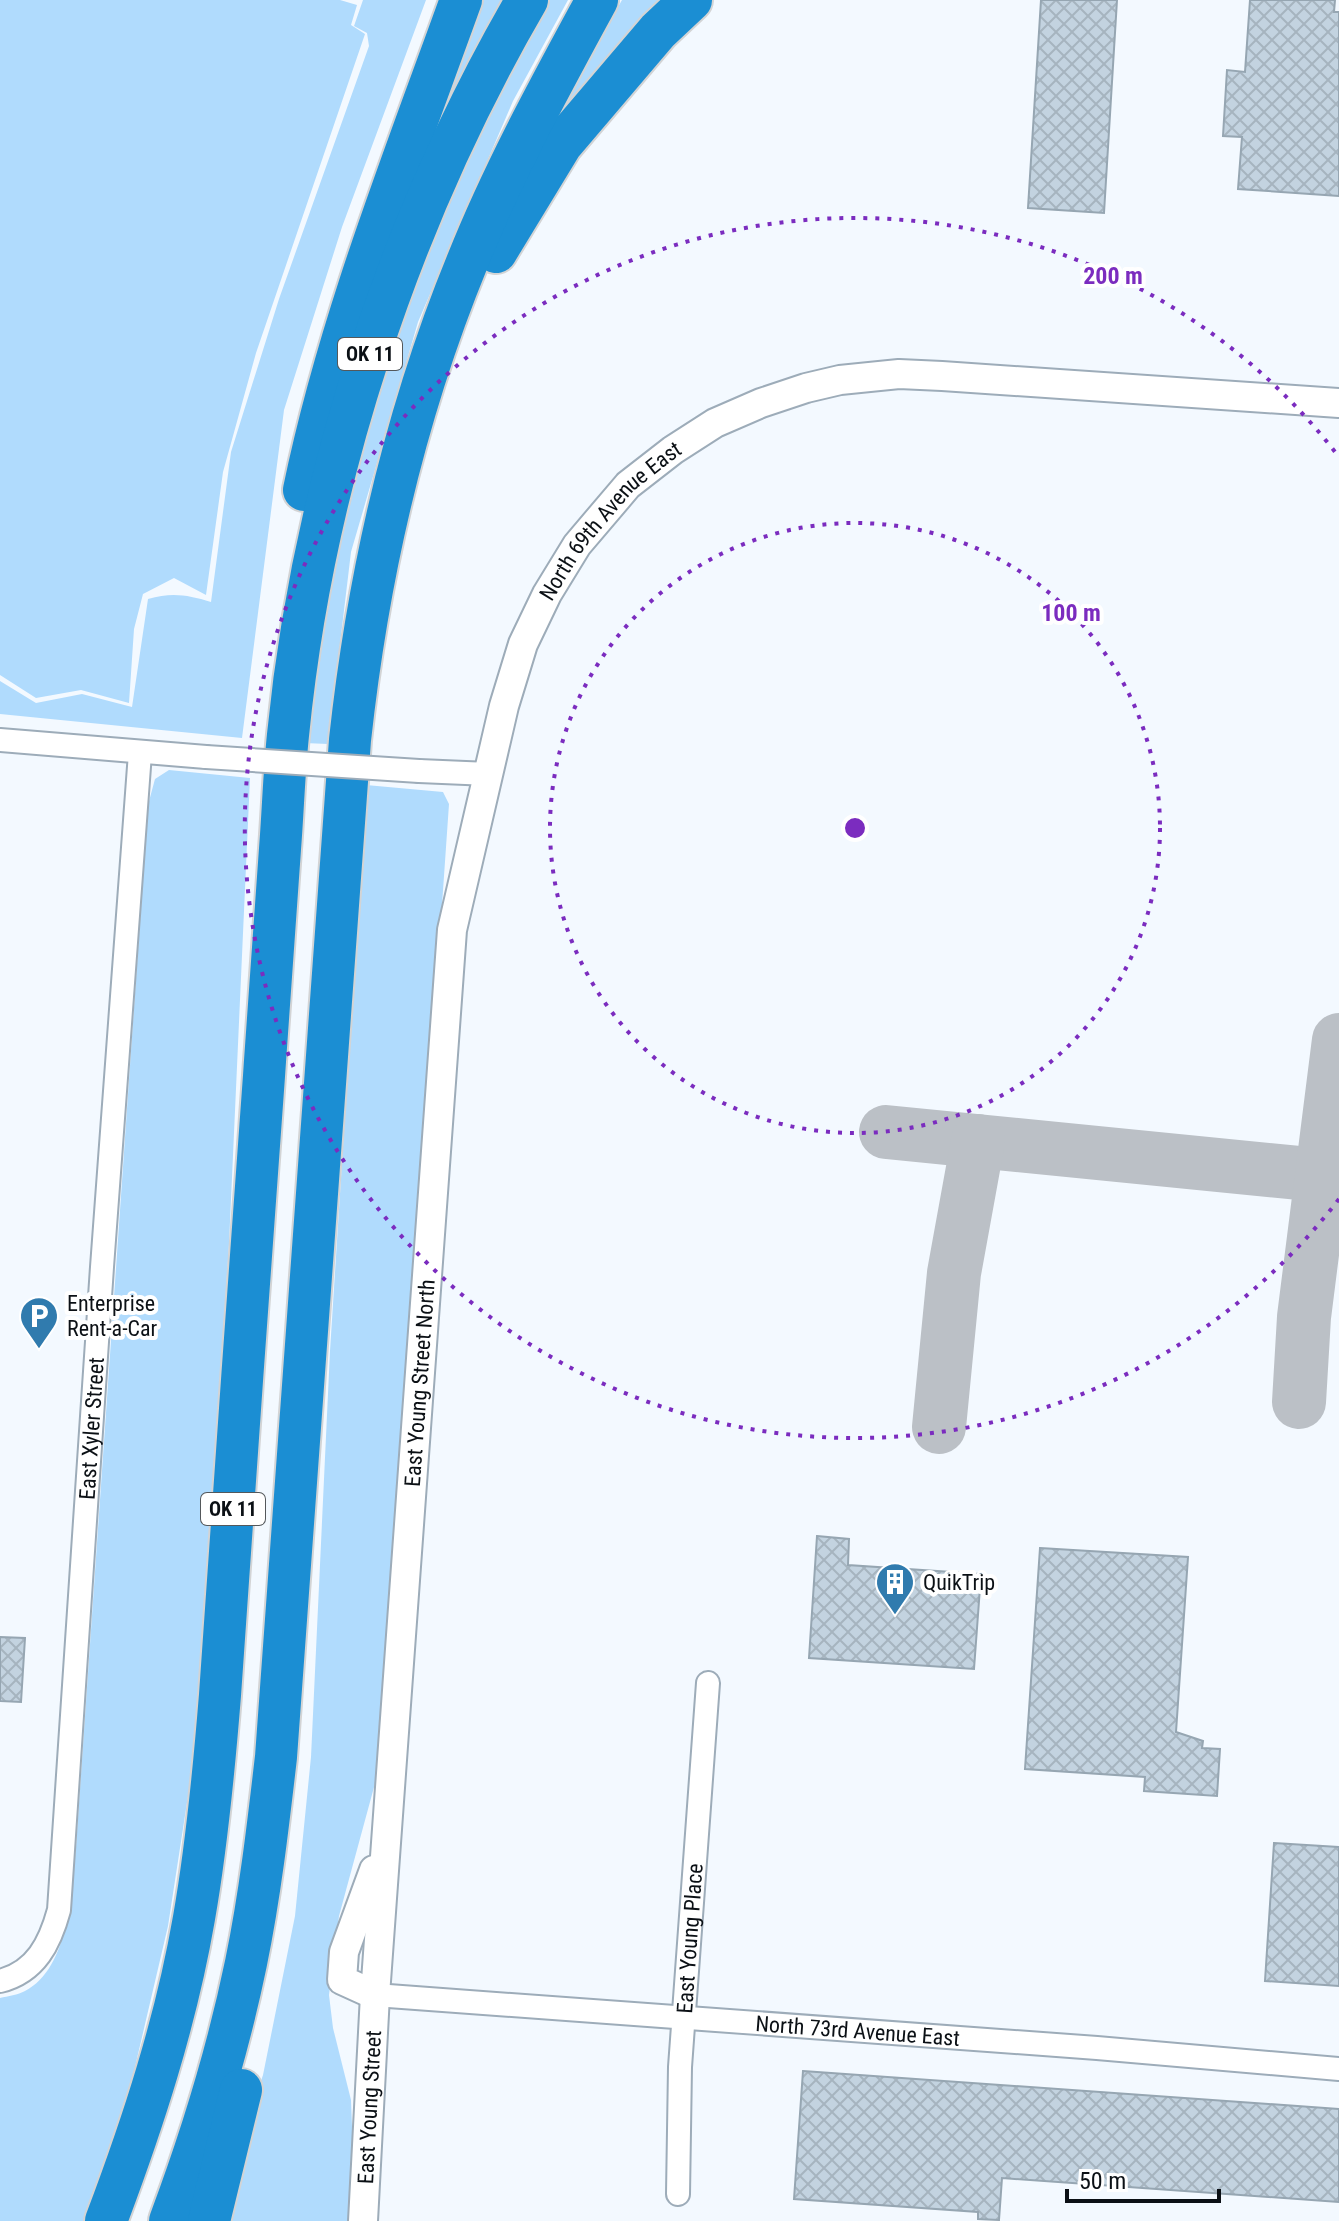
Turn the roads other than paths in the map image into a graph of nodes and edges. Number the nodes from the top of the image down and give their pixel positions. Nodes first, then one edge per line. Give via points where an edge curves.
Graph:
1 (461, 0) edge
2 (527, 0) edge
3 (597, 0) edge
4 (691, 0) edge
5 (427, 371) junction
6 (1339, 403) edge
7 (288, 734) junction
8 (0, 740) edge
9 (140, 753) junction
10 (489, 774) junction
11 (295, 1501) junction
12 (708, 1683) dead end
13 (0, 1981) edge
14 (375, 1995) junction
15 (684, 2018) junction
16 (1339, 2069) edge
17 (678, 2194) dead end
18 (106, 2221) edge
19 (170, 2221) edge
20 (209, 2221) edge
21 (363, 2221) edge

1 - 7 highway via 358,287 322,406 280,629
2 - 7 highway, OK 11 via 453,140 378,328 315,565
3 - 5 highway, OK 11 via 494,198
4 - 5 highway via 561,145
5 - 11 highway, OK 11 via 392,496 358,667
6 - 10 street, North 69th Avenue East via 899,374 840,380 726,418 628,485 577,545 523,644
7 - 18 highway, OK 11 via 206,1843 154,2084
8 - 9 street
9 - 10 street, bridge
9 - 13 street, East Xyler Street via 59,1910 54,1931 36,1959 13,1978
10 - 14 street, East Young Street North via 452,930
11 - 19 highway, OK 11 via 276,1757 261,1879 227,2039
11 - 20 highway via 300,1766 269,1984
12 - 15 street, East Young Place
14 - 15 street, North 73rd Avenue East
14 - 21 street, East Young Street
15 - 16 street, North 73rd Avenue East
15 - 17 street, East Young Place

